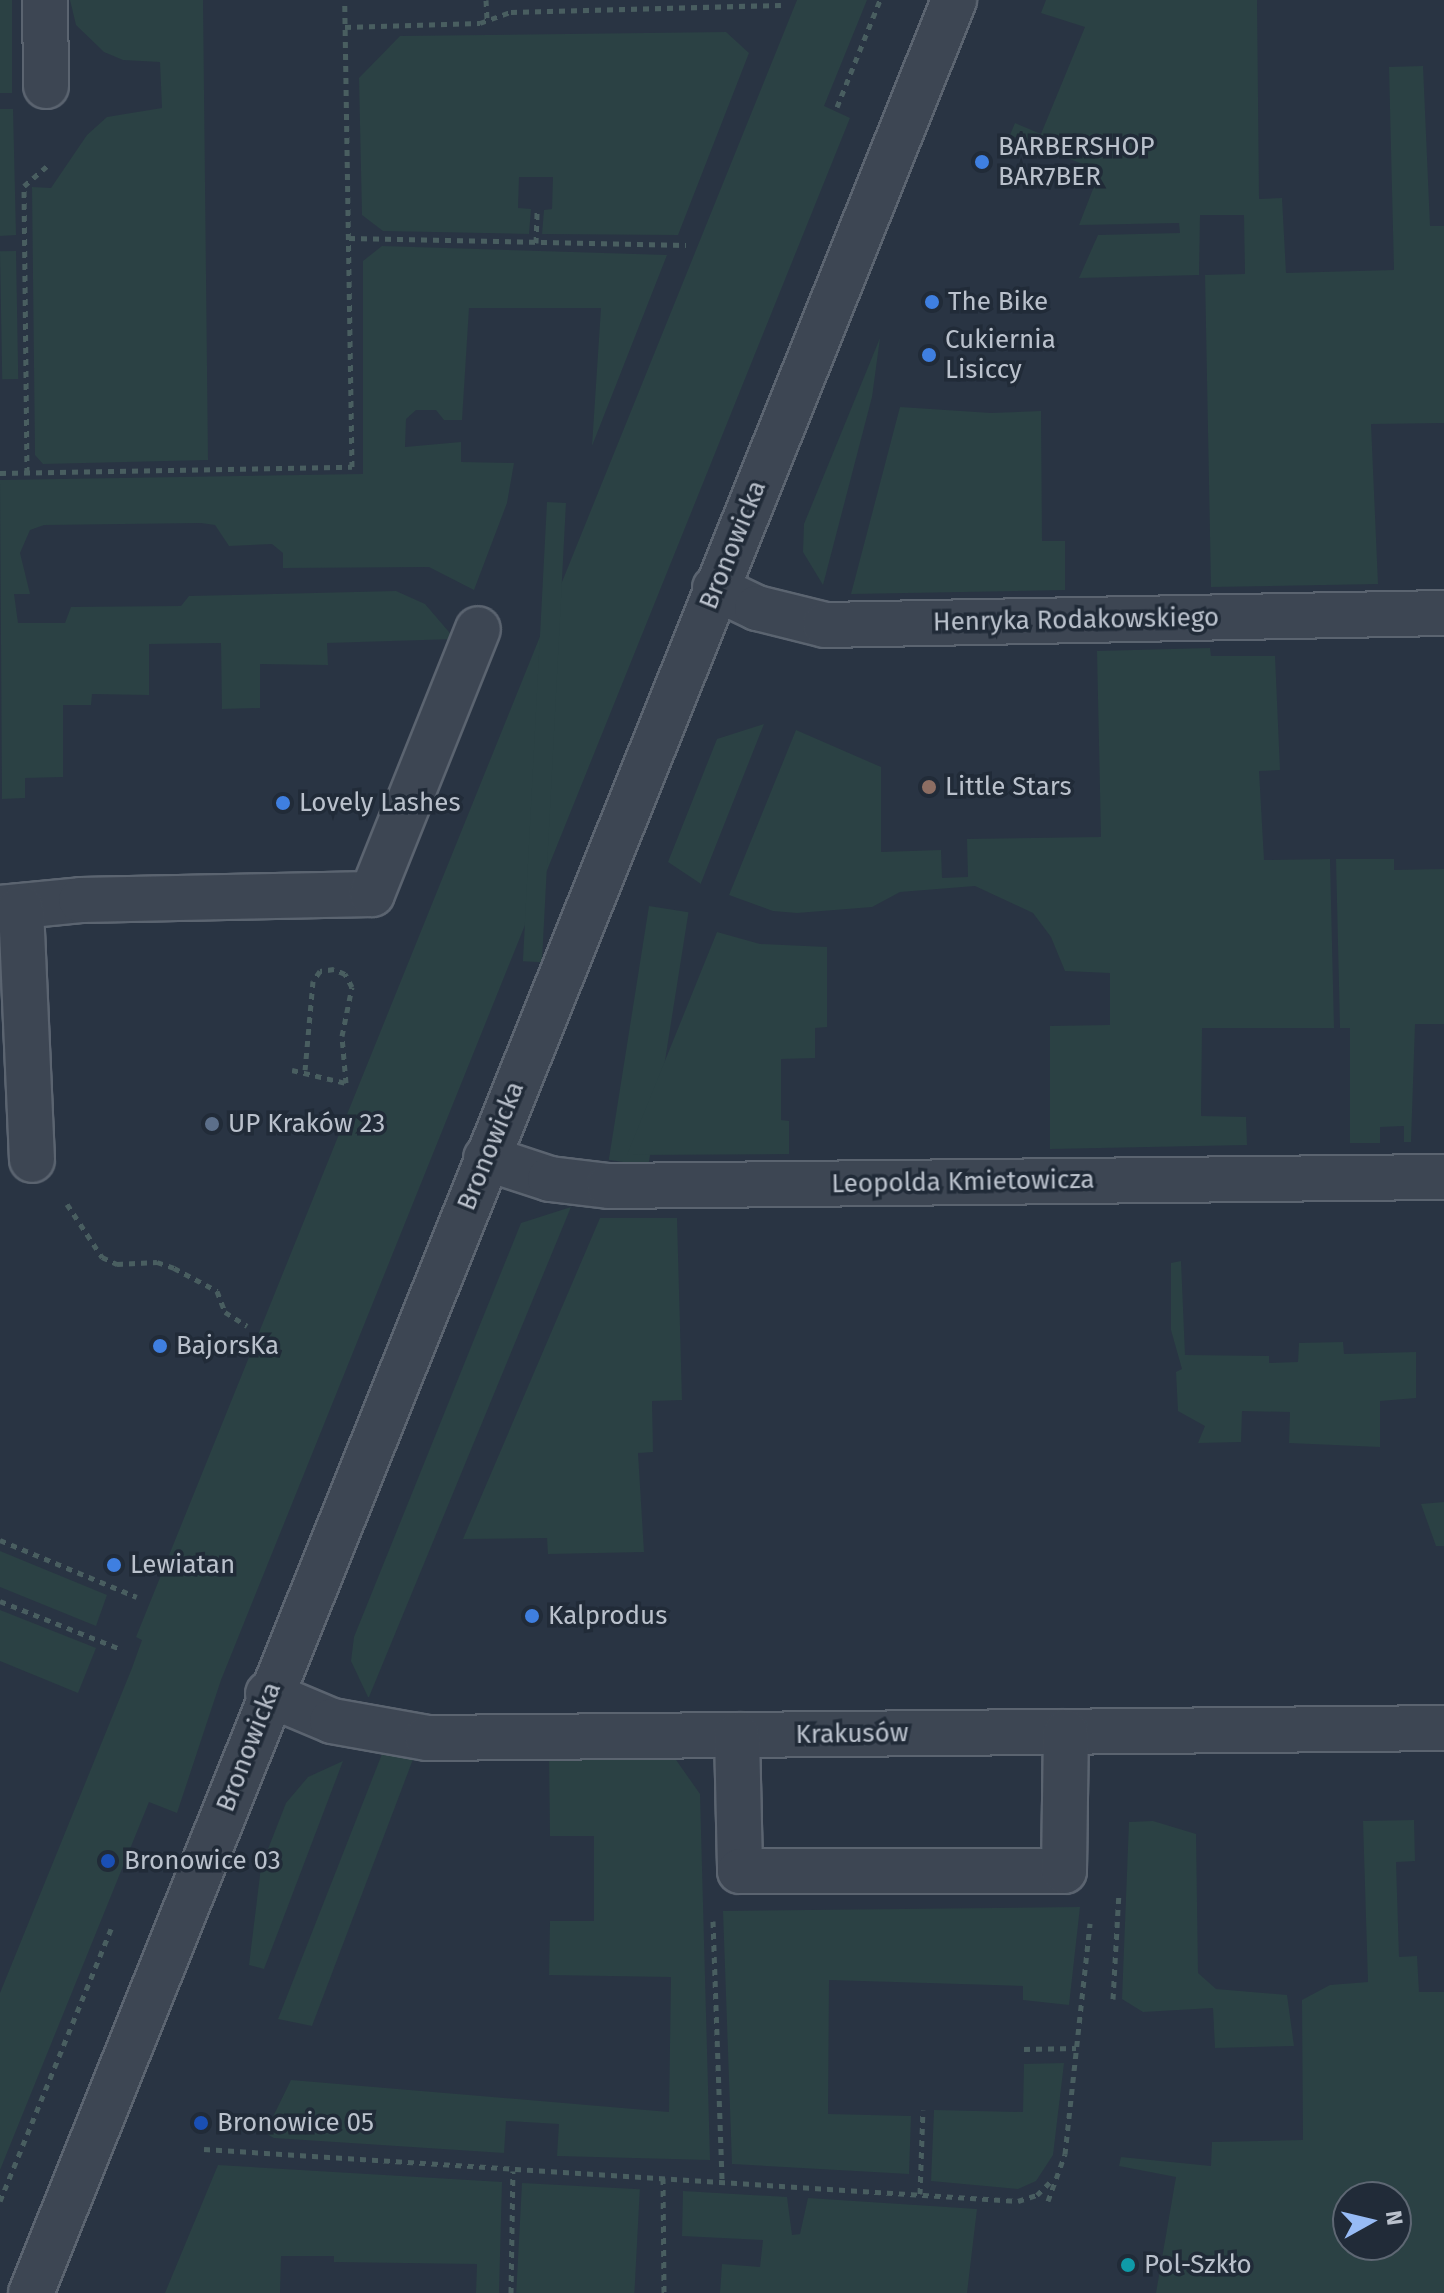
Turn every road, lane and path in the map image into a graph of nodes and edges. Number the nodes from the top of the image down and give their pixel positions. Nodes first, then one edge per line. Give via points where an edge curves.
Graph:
1 (45, 0) edge
2 (345, 0) edge
3 (486, 0) edge
4 (880, 0) edge
5 (954, 0) edge
6 (781, 5) dead end
7 (487, 21) junction
8 (345, 27) junction
9 (46, 86) dead end
10 (837, 107) dead end
11 (47, 166) dead end
12 (537, 209) dead end
13 (349, 238) junction
14 (536, 243) junction
15 (686, 245) dead end
16 (0, 473) edge
17 (27, 473) junction
18 (715, 588) junction
19 (1444, 613) edge
20 (478, 629) dead end
21 (11, 908) edge
22 (292, 1070) dead end
23 (305, 1070) junction
24 (486, 1158) junction
25 (32, 1160) joint
26 (1444, 1177) edge
27 (247, 1326) dead end
28 (0, 1540) edge
29 (137, 1597) dead end
30 (0, 1601) edge
31 (118, 1648) dead end
32 (268, 1694) junction
33 (1444, 1728) edge
34 (1066, 1732) junction
35 (737, 1735) junction
36 (1090, 1914) dead end
37 (713, 1918) dead end
38 (112, 1926) dead end
39 (1076, 2048) junction
40 (1024, 2049) dead end
41 (923, 2110) dead end
42 (204, 2149) dead end
43 (513, 2171) junction
44 (663, 2178) junction
45 (722, 2180) junction
46 (1052, 2180) junction
47 (920, 2194) junction
48 (0, 2201) edge
49 (1048, 2201) dead end
50 (31, 2293) edge
51 (511, 2293) edge
52 (664, 2293) edge

1 - 9 street
2 - 8 path
3 - 7 path
4 - 10 path
5 - 18 street, Bronowicka
6 - 7 path via 511,12
7 - 8 path
8 - 13 path
11 - 17 path via 24,186
12 - 14 path
13 - 14 path
13 - 17 path via 352,467
14 - 15 path
16 - 17 path
18 - 19 street, Henryka Rodakowskiego via 757,608 825,625
18 - 24 street, Bronowicka
20 - 21 street via 372,894 81,900
21 - 25 street
22 - 23 path
23 - 23 path via 313,981 320,971 334,969 345,974 352,987 342,1036 346,1083
24 - 26 street, Leopolda Kmietowicza via 550,1179 609,1186
24 - 32 street, Bronowicka
25 - 27 path via 102,1257 117,1264 157,1262 174,1268 217,1291 225,1312
28 - 29 path
30 - 31 path
32 - 35 street, Krakusów via 332,1721 400,1736
32 - 50 street, Bronowicka
33 - 34 street, Krakusów
34 - 35 street, Krakusów
34 - 35 street via 1064,1871 740,1871
36 - 39 path
37 - 45 path
38 - 48 path
39 - 40 path
39 - 46 path via 1065,2154
41 - 47 path
42 - 43 path
43 - 44 path
43 - 51 path
44 - 45 path
44 - 52 path
45 - 47 path
46 - 47 path via 1037,2195 1018,2201
46 - 49 path

